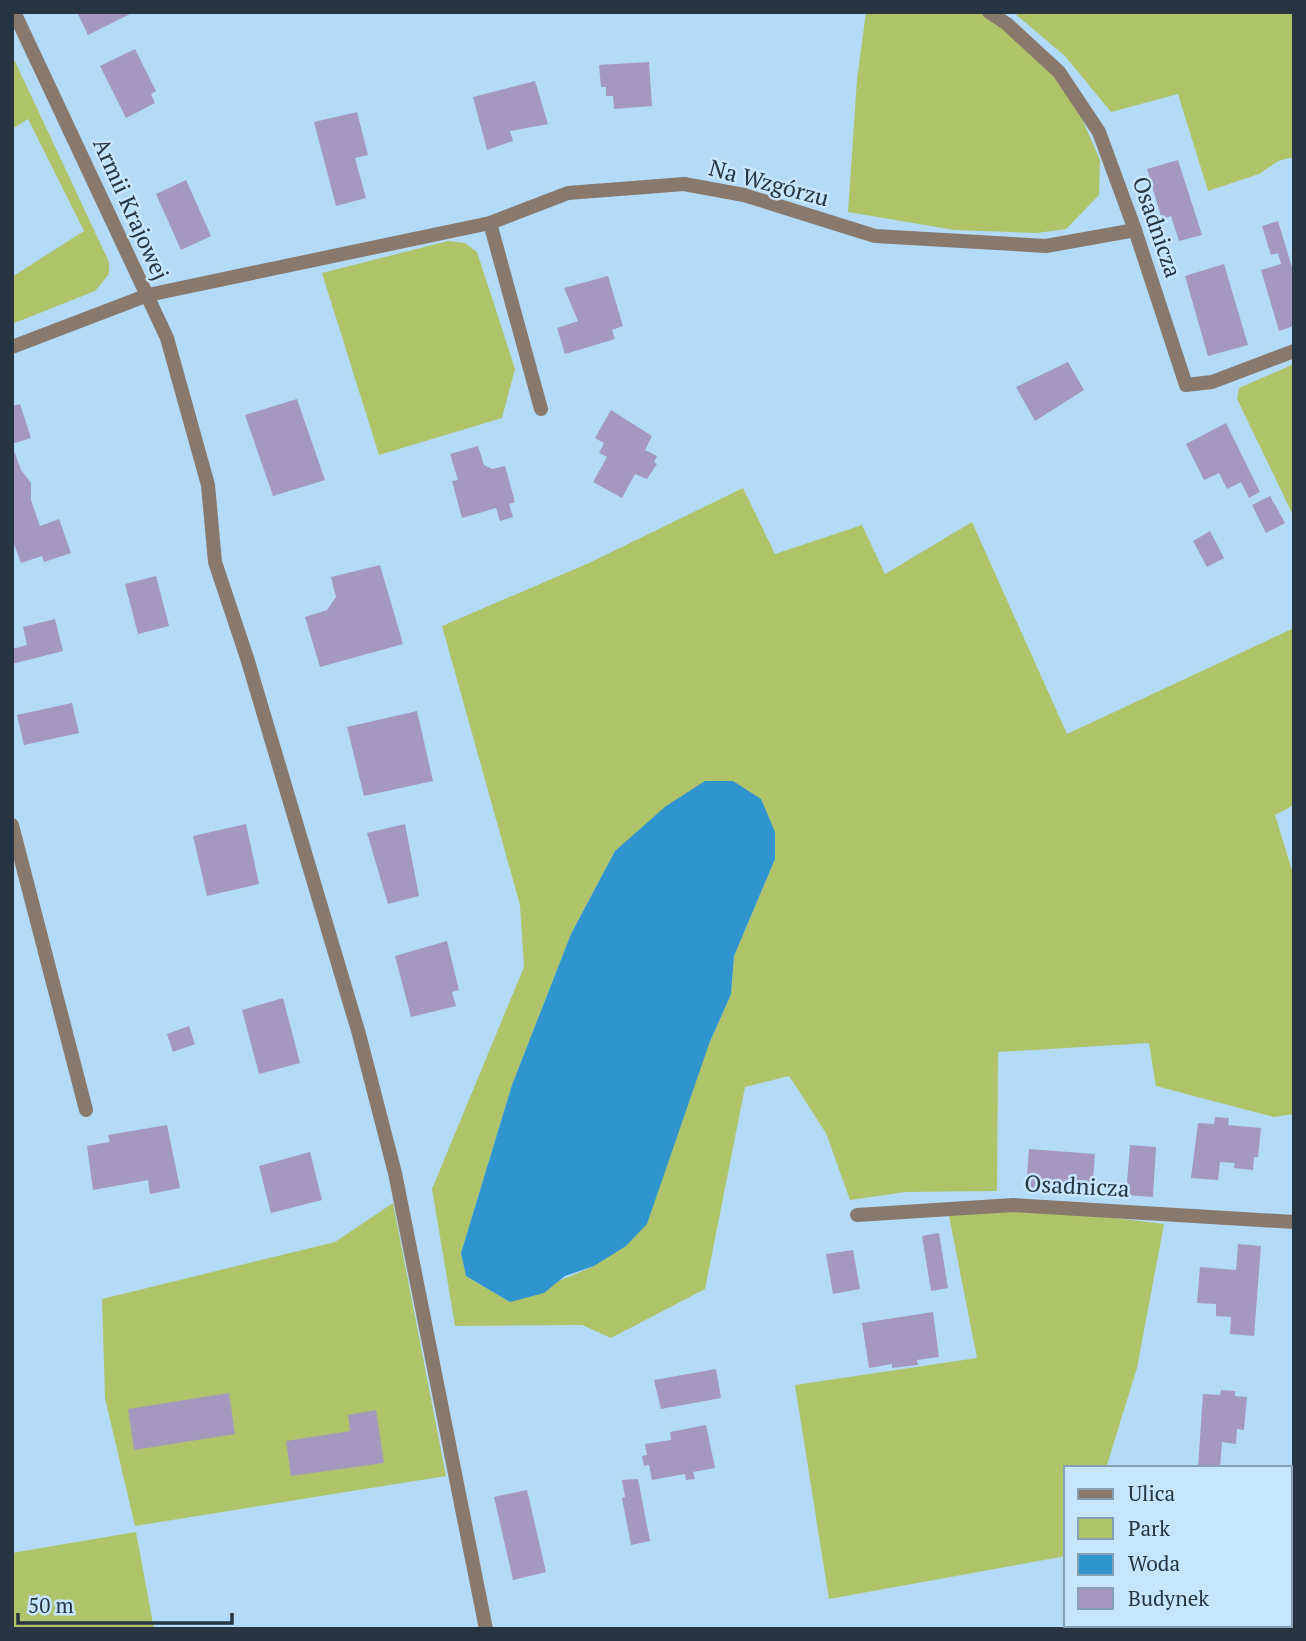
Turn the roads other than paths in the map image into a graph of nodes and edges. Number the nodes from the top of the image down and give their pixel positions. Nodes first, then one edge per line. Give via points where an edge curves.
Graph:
1 (14, 12) edge
2 (989, 12) edge
3 (490, 223) junction
4 (1135, 230) junction
5 (148, 295) junction
6 (12, 347) edge
7 (1294, 351) edge
8 (541, 409) dead end
9 (12, 825) edge
10 (86, 1110) dead end
11 (857, 1215) dead end
12 (1294, 1222) edge
13 (486, 1629) edge

1 - 5 street, Armii Krajowej
2 - 4 street, Osadnicza via 1059,72 1099,132
3 - 4 street, Na Wzgórzu via 568,193 684,184 744,195 875,236 1046,246
3 - 5 street, Na Wzgórzu
3 - 8 street
4 - 7 street, Osadnicza via 1186,385 1212,382
5 - 6 street, Armii Krajowej
5 - 13 street via 167,338 208,485 215,562 359,1034 392,1161
9 - 10 street
11 - 12 street, Osadnicza via 1013,1205

